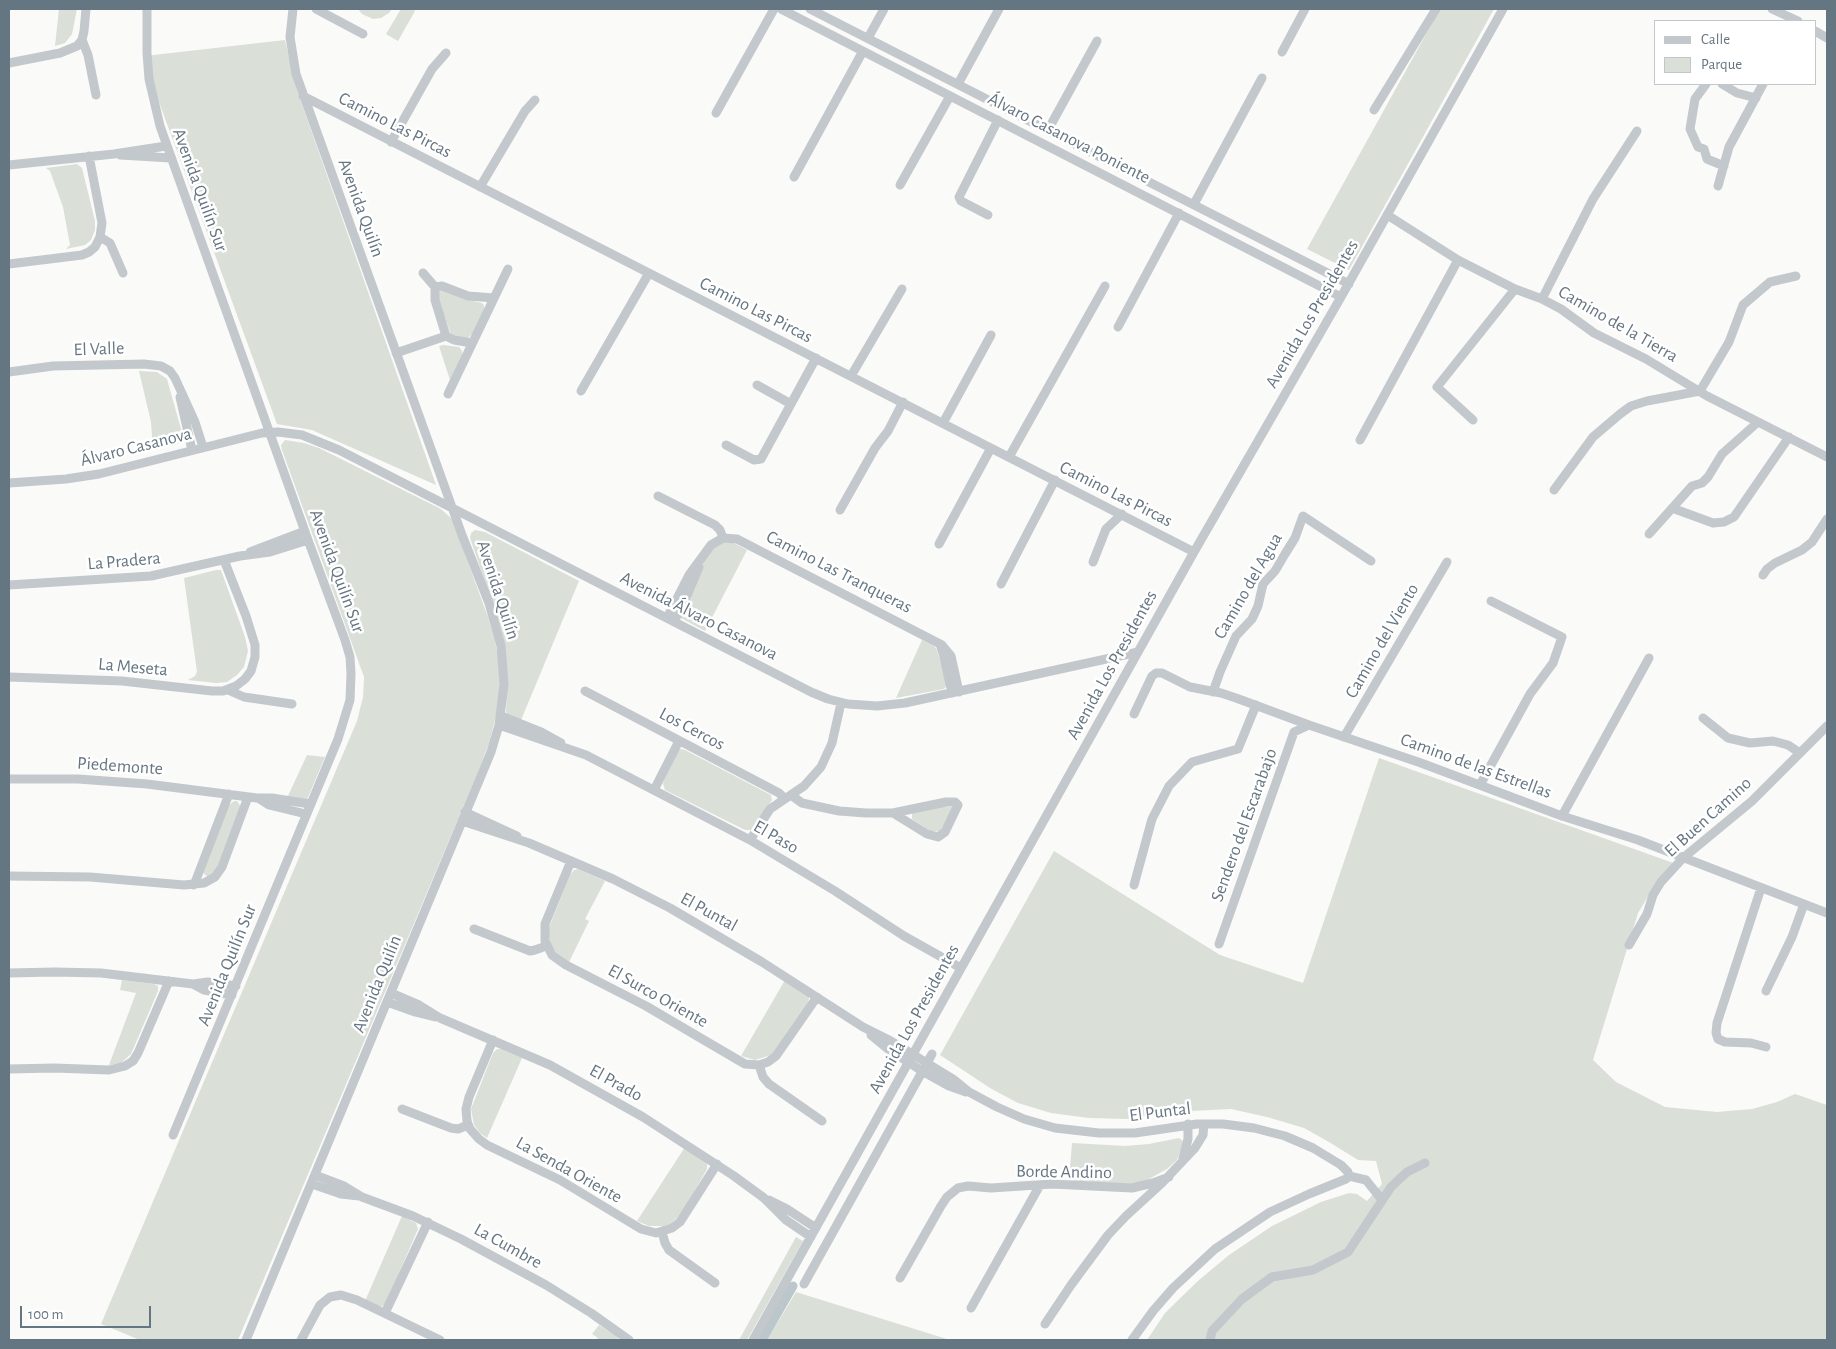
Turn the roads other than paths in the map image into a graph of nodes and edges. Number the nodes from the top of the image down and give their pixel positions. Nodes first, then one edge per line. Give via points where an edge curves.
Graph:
1 (86, 9) edge
2 (147, 9) edge
3 (293, 9) edge
4 (316, 9) edge
5 (774, 9) edge
6 (781, 9) edge
7 (810, 9) edge
8 (884, 9) edge
9 (1000, 9) edge
10 (1305, 9) edge
11 (1436, 9) edge
12 (1503, 9) edge
13 (1772, 9) edge
14 (1796, 20) edge
15 (1816, 32) edge
16 (363, 34) dead end
17 (868, 38) junction
18 (1827, 38) edge
19 (82, 40) junction
20 (1097, 41) dead end
21 (864, 51) junction
22 (1282, 52) dead end
23 (446, 53) dead end
24 (915, 62) junction
25 (9, 63) edge
26 (909, 74) junction
27 (1262, 78) dead end
28 (958, 84) junction
29 (1705, 85) edge
30 (1724, 85) edge
31 (1763, 85) edge
32 (96, 95) dead end
33 (302, 96) junction
34 (950, 96) junction
35 (1756, 98) junction
36 (535, 100) dead end
37 (1374, 110) dead end
38 (716, 112) dead end
39 (998, 120) junction
40 (1048, 130) junction
41 (1637, 131) dead end
42 (391, 142) junction
43 (166, 146) junction
44 (114, 154) junction
45 (89, 156) junction
46 (171, 158) junction
47 (9, 165) edge
48 (1724, 166) junction
49 (794, 177) dead end
50 (900, 185) dead end
51 (1718, 186) dead end
52 (480, 187) junction
53 (1194, 204) junction
54 (1179, 213) junction
55 (988, 214) dead end
56 (1220, 218) junction
57 (1392, 218) dead end
58 (1214, 231) junction
59 (100, 237) junction
60 (1458, 260) junction
61 (9, 264) edge
62 (508, 269) dead end
63 (423, 273) dead end
64 (649, 273) junction
65 (123, 274) dead end
66 (1796, 276) dead end
67 (1348, 284) junction
68 (1105, 286) dead end
69 (435, 287) junction
70 (902, 289) dead end
71 (1515, 289) junction
72 (1341, 297) junction
73 (494, 298) junction
74 (1542, 299) junction
75 (1118, 327) dead end
76 (991, 335) dead end
77 (446, 336) junction
78 (472, 343) junction
79 (396, 353) junction
80 (816, 358) junction
81 (9, 372) edge
82 (851, 376) junction
83 (757, 385) dead end
84 (178, 387) junction
85 (581, 391) dead end
86 (1700, 391) junction
87 (448, 394) dead end
88 (903, 402) junction
89 (791, 404) junction
90 (1473, 420) dead end
91 (1758, 422) junction
92 (943, 423) junction
93 (270, 432) junction
94 (1789, 437) junction
95 (1360, 440) dead end
96 (726, 445) dead end
97 (203, 447) junction
98 (991, 448) junction
99 (192, 450) junction
100 (1008, 457) junction
101 (1827, 457) edge
102 (1055, 480) junction
103 (9, 483) edge
104 (1554, 490) dead end
105 (658, 496) dead end
106 (452, 507) junction
107 (1672, 508) junction
108 (840, 510) dead end
109 (1122, 514) junction
110 (1827, 519) edge
111 (305, 531) junction
112 (1649, 534) dead end
113 (723, 538) junction
114 (308, 540) junction
115 (939, 544) dead end
116 (1194, 552) junction
117 (240, 556) junction
118 (224, 560) junction
119 (1371, 561) dead end
120 (1093, 562) dead end
121 (1447, 562) dead end
122 (1763, 575) dead end
123 (1000, 584) dead end
124 (9, 585) edge
125 (1491, 601) dead end
126 (670, 620) junction
127 (1138, 652) junction
128 (1649, 658) dead end
129 (9, 677) edge
130 (243, 681) junction
131 (228, 690) junction
132 (585, 691) dead end
133 (1213, 692) junction
134 (955, 693) junction
135 (253, 698) junction
136 (841, 703) junction
137 (292, 704) dead end
138 (1256, 705) junction
139 (1134, 714) dead end
140 (1703, 718) dead end
141 (500, 721) junction
142 (1309, 726) junction
143 (1827, 726) edge
144 (1344, 737) junction
145 (679, 741) junction
146 (1800, 753) junction
147 (9, 779) edge
148 (1480, 785) junction
149 (654, 790) junction
150 (229, 794) junction
151 (788, 796) junction
152 (253, 798) junction
153 (310, 804) junction
154 (306, 814) junction
155 (894, 814) junction
156 (1562, 816) junction
157 (463, 817) junction
158 (750, 840) junction
159 (1684, 858) junction
160 (571, 861) junction
161 (9, 876) edge
162 (194, 885) junction
163 (1134, 885) dead end
164 (1762, 888) junction
165 (1804, 904) junction
166 (1827, 913) edge
167 (474, 929) dead end
168 (1218, 944) dead end
169 (1629, 945) dead end
170 (546, 946) junction
171 (961, 968) junction
172 (9, 973) edge
173 (169, 981) junction
174 (234, 991) junction
175 (1766, 992) dead end
176 (391, 993) junction
177 (817, 997) junction
178 (387, 1002) junction
179 (440, 1018) junction
180 (493, 1040) junction
181 (1766, 1047) dead end
182 (910, 1058) junction
183 (930, 1059) junction
184 (759, 1065) junction
185 (9, 1069) edge
186 (922, 1071) junction
187 (969, 1092) junction
188 (402, 1109) dead end
189 (822, 1122) dead end
190 (1188, 1124) junction
191 (1204, 1124) junction
192 (468, 1125) junction
193 (173, 1135) dead end
194 (1181, 1163) junction
195 (1425, 1163) dead end
196 (716, 1164) junction
197 (1349, 1176) junction
198 (1169, 1177) junction
199 (314, 1179) junction
200 (1040, 1185) junction
201 (1132, 1188) junction
202 (764, 1198) junction
203 (1382, 1200) junction
204 (1139, 1205) junction
205 (428, 1222) junction
206 (816, 1228) junction
207 (662, 1232) junction
208 (811, 1237) junction
209 (900, 1278) dead end
210 (714, 1283) dead end
211 (804, 1284) dead end
212 (971, 1308) dead end
213 (385, 1313) junction
214 (1045, 1324) dead end
215 (246, 1340) edge
216 (301, 1340) edge
217 (440, 1340) edge
218 (628, 1340) edge
219 (753, 1340) edge
220 (1132, 1340) edge
221 (1210, 1340) edge

1 - 19 street
2 - 43 street, Avenida Quilín Sur via 149,79
3 - 33 street, Avenida Quilín via 291,48
4 - 16 street
5 - 38 street
6 - 21 street, Álvaro Casanova Poniente
7 - 17 street, Álvaro Casanova Poniente
8 - 17 street
9 - 28 street
10 - 22 street
11 - 37 street
12 - 67 street, Avenida Los Presidentes
13 - 14 street
15 - 18 street
17 - 24 street, Álvaro Casanova Poniente
19 - 25 street via 64,52
19 - 32 street
20 - 40 street
21 - 26 street, Álvaro Casanova Poniente
21 - 49 street
23 - 42 street via 432,69
24 - 26 street
24 - 28 street, Álvaro Casanova Poniente
26 - 34 street, Álvaro Casanova Poniente
27 - 53 street
28 - 40 street, Álvaro Casanova Poniente
29 - 48 street via 1695,99 1690,129 1707,159
30 - 35 street
31 - 35 street
33 - 42 street, Camino Las Pircas
33 - 79 street, Avenida Quilín
34 - 39 street, Álvaro Casanova Poniente
34 - 50 street
35 - 48 street via 1729,147
36 - 52 street via 528,105
39 - 54 street, Álvaro Casanova Poniente
39 - 55 street via 959,198
40 - 53 street, Álvaro Casanova Poniente
41 - 74 street via 1593,199
42 - 52 street, Camino Las Pircas
43 - 44 street
43 - 46 street, Avenida Quilín Sur
44 - 45 street
44 - 46 street
45 - 47 street
45 - 59 street via 102,223
46 - 93 street, Avenida Quilín Sur
48 - 51 street
52 - 64 street, Camino Las Pircas
53 - 56 street, Álvaro Casanova Poniente
54 - 58 street, Álvaro Casanova Poniente
54 - 75 street
56 - 58 street
56 - 67 street, Álvaro Casanova Poniente
57 - 60 street, Camino de la Tierra
58 - 72 street, Álvaro Casanova Poniente
59 - 61 street via 93,249 82,255
59 - 65 street via 110,243
60 - 71 street, Camino de la Tierra
60 - 95 street
62 - 73 street
63 - 69 street
64 - 80 street, Camino Las Pircas
64 - 85 street
66 - 86 street via 1770,282 1743,305 1729,342
67 - 72 street, Avenida Los Presidentes
68 - 100 street
69 - 73 street via 442,286 468,296
69 - 77 street via 435,300
70 - 82 street
71 - 74 street, Camino de la Tierra
71 - 90 street via 1437,387
72 - 116 street, Avenida Los Presidentes
73 - 78 street
74 - 86 street, Camino de la Tierra via 1594,333
76 - 92 street
77 - 78 street
77 - 79 street
78 - 87 street
79 - 106 street, Avenida Quilín
80 - 82 street, Camino Las Pircas
80 - 89 street
81 - 84 street, El Valle via 52,366 151,364 166,368
82 - 88 street, Camino Las Pircas
83 - 89 street
84 - 97 street, El Valle
84 - 99 street, El Valle
86 - 91 street, Camino de la Tierra
86 - 104 street via 1647,400 1620,414 1593,438
88 - 92 street, Camino Las Pircas
88 - 108 street
89 - 96 street via 761,459 754,460
91 - 94 street, Camino de la Tierra
91 - 107 street via 1722,454 1708,478 1692,486
92 - 98 street, Camino Las Pircas
93 - 97 street, Álvaro Casanova
93 - 106 street, Avenida Álvaro Casanova via 318,440
93 - 111 street, Avenida Quilín Sur
94 - 101 street, Camino de la Tierra
94 - 107 street via 1734,517 1713,523
97 - 99 street, Álvaro Casanova
98 - 100 street, Camino Las Pircas
98 - 115 street
99 - 103 street, Álvaro Casanova via 87,476
100 - 102 street, Camino Las Pircas
102 - 109 street, Camino Las Pircas
102 - 123 street
105 - 113 street via 715,525
106 - 126 street, Avenida Álvaro Casanova
106 - 141 street, Avenida Quilín via 498,634 504,672
107 - 112 street
109 - 116 street, Camino Las Pircas
109 - 120 street via 1106,529
110 - 122 street via 1812,542 1775,563
111 - 114 street, Avenida Quilín Sur
111 - 117 street, La Pradera
113 - 126 street via 711,545 689,575
113 - 134 street, Camino Las Tranqueras via 741,540 938,642
114 - 117 street, La Pradera via 270,552
114 - 153 street, Avenida Quilín Sur via 345,640 351,674 350,700 343,725
116 - 127 street, Avenida Los Presidentes
117 - 118 street, La Pradera
118 - 124 street, La Pradera via 138,578
118 - 130 street via 255,645 254,662
119 - 133 street, Camino del Agua via 1303,516 1282,560 1263,584 1252,619 1236,636
121 - 144 street, Camino del Viento
125 - 148 street via 1562,637 1553,663 1530,694
126 - 136 street, Avenida Álvaro Casanova via 812,692
127 - 134 street, Avenida Álvaro Casanova
127 - 171 street, Avenida Los Presidentes
128 - 156 street
129 - 131 street, La Meseta via 122,681
130 - 131 street
130 - 135 street via 246,692
131 - 135 street, La Meseta
132 - 145 street, Los Cercos
133 - 138 street, Camino de las Estrellas
133 - 139 street, Camino de las Estrellas via 1190,687 1156,673
134 - 136 street, Avenida Álvaro Casanova via 886,706
135 - 137 street, La Meseta
136 - 151 street via 825,760 810,780
138 - 142 street, Camino de las Estrellas
138 - 163 street via 1238,749 1192,762 1169,786 1152,819
140 - 146 street via 1728,738 1750,742 1773,741
141 - 149 street, El Paso via 548,743 586,755
141 - 157 street, Avenida Quilín via 491,752
142 - 144 street, Camino de las Estrellas
142 - 168 street, Sendero del Escarabajo via 1294,732
143 - 146 street, El Buen Camino
144 - 148 street, Camino de las Estrellas
145 - 149 street
145 - 151 street, Los Cercos
146 - 159 street, El Buen Camino via 1752,801
147 - 150 street, Piedemonte via 78,779
148 - 156 street, Camino de las Estrellas
149 - 158 street, El Paso
150 - 152 street, Piedemonte
150 - 162 street
151 - 155 street, Los Cercos via 827,809
151 - 158 street via 766,814
152 - 153 street, Piedemonte
152 - 154 street, Piedemonte
152 - 162 street via 220,871 212,880
153 - 154 street, Avenida Quilín Sur
154 - 174 street, Avenida Quilín Sur
155 - 155 street, Los Cercos via 938,837 945,832 958,806 955,802 946,802
156 - 159 street, Camino de las Estrellas
157 - 160 street, El Puntal via 510,832
157 - 176 street, Avenida Quilín
158 - 171 street, El Paso
159 - 164 street, Camino de las Estrellas
159 - 169 street, El Buen Camino via 1661,882
160 - 170 street via 545,924
160 - 177 street, El Puntal via 704,926
161 - 162 street via 90,877
164 - 165 street, Camino de las Estrellas
164 - 181 street via 1716,1033 1718,1039 1725,1042
165 - 166 street, Camino de las Estrellas
165 - 175 street
167 - 170 street via 530,951
170 - 184 street, El Surco Oriente via 556,959 566,965 646,1006 742,1063
171 - 182 street, Avenida Los Presidentes
172 - 173 street via 86,972
173 - 174 street via 193,984 204,990
173 - 185 street via 138,1053 125,1066 109,1070
174 - 193 street, Avenida Quilín Sur
176 - 178 street, Avenida Quilín
176 - 179 street, El Prado
177 - 182 street, El Puntal
177 - 184 street via 780,1053
178 - 179 street, El Prado
178 - 199 street, Avenida Quilín
179 - 180 street, El Prado
180 - 192 street via 467,1103
180 - 196 street, El Prado via 604,1094
182 - 183 street, El Puntal
182 - 186 street, El Puntal
182 - 206 street, Avenida Los Presidentes
183 - 186 street, Avenida Los Presidentes
183 - 187 street, El Puntal
184 - 189 street via 763,1078
186 - 187 street, El Puntal
186 - 211 street, Avenida Los Presidentes
187 - 190 street, El Puntal via 1024,1119 1067,1130 1118,1134
188 - 192 street via 450,1128
190 - 191 street, El Puntal
190 - 194 street via 1187,1146
191 - 194 street via 1200,1141
191 - 197 street, El Puntal via 1242,1126 1285,1136 1335,1161
192 - 207 street, La Senda Oriente via 486,1145 553,1176 641,1229
194 - 198 street
195 - 203 street via 1407,1172
196 - 202 street, El Prado
196 - 207 street via 680,1222
197 - 203 street, El Puntal via 1366,1180
197 - 220 street via 1270,1212 1216,1249 1168,1294
198 - 201 street, Borde Andino
198 - 204 street
199 - 205 street, La Cumbre via 341,1194 362,1196
199 - 215 street, Avenida Quilín
200 - 201 street, Borde Andino
200 - 209 street, Borde Andino via 958,1188 941,1206
200 - 212 street
201 - 204 street via 1139,1196
202 - 206 street, El Prado
202 - 208 street, El Prado
203 - 221 street via 1348,1252 1313,1270 1272,1277 1242,1299 1212,1331
204 - 214 street via 1108,1235
205 - 213 street
205 - 218 street, La Cumbre via 546,1285
206 - 208 street, Avenida Los Presidentes
207 - 210 street via 669,1250
208 - 219 street, Avenida Los Presidentes
213 - 216 street via 346,1296 330,1297 320,1305
213 - 217 street

